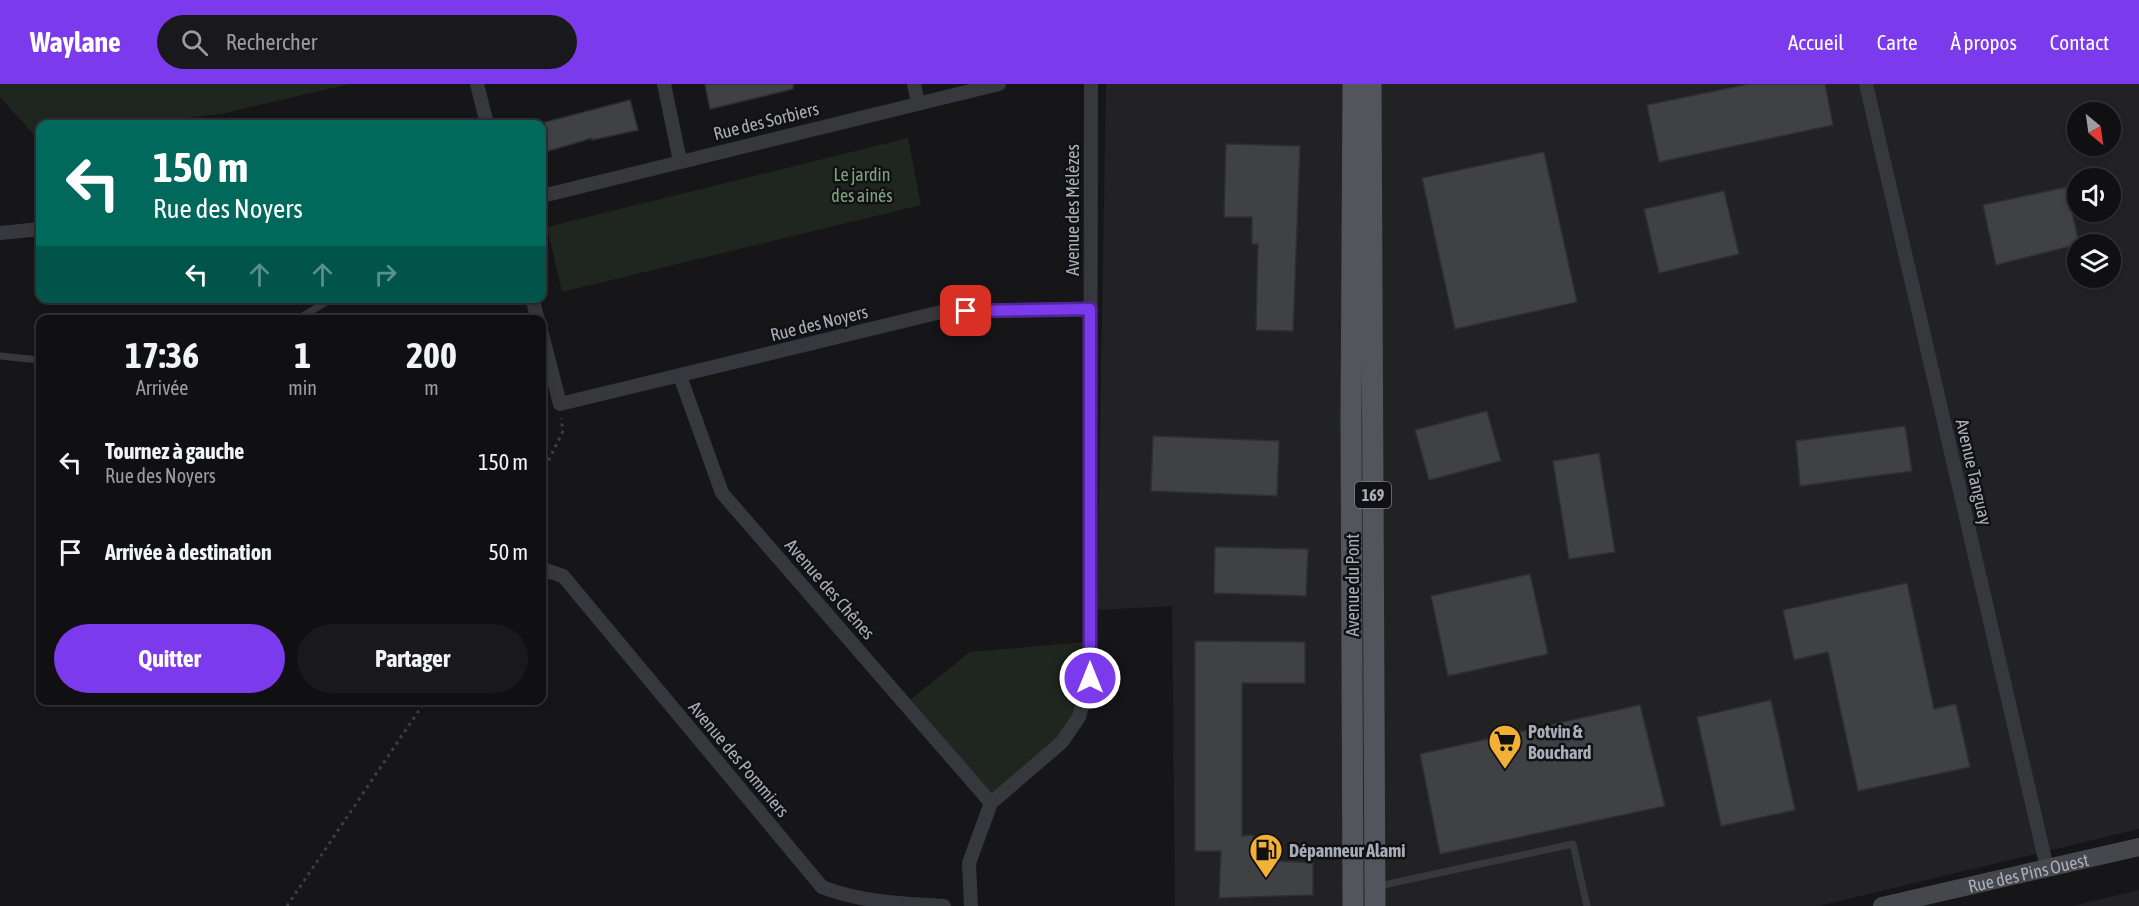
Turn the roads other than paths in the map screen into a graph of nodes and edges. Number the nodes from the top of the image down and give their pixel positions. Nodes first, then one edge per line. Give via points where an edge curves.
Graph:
1 (477, 84) edge
2 (664, 84) edge
3 (914, 84) edge
4 (999, 84) edge
5 (1091, 84) edge
6 (1353, 84) edge
7 (1371, 84) edge
8 (1866, 84) edge
9 (918, 103) junction
10 (486, 120) edge
11 (680, 161) junction
12 (546, 195) edge
13 (36, 229) edge
14 (0, 233) edge
15 (325, 303) edge
16 (1090, 309) junction
17 (304, 315) edge
18 (546, 350) edge
19 (0, 356) edge
20 (36, 360) edge
21 (680, 376) junction
22 (546, 570) edge
23 (991, 803) junction
24 (2139, 847) edge
25 (2047, 868) junction
26 (1375, 896) edge
27 (944, 906) edge
28 (971, 906) edge
29 (1353, 906) edge
30 (1587, 906) edge
31 (1882, 906) edge

1 - 10 street
2 - 11 street
3 - 9 street
4 - 9 street, Rue des Sorbiers
5 - 16 street, Avenue des Mélèzes
6 - 29 main road, Avenue du Pont
7 - 26 main road, Avenue du Pont / 169
8 - 25 street, Avenue Tanguay
9 - 11 street, Rue des Sorbiers
11 - 12 street, Rue des Sorbiers
13 - 14 street
15 - 17 lane
16 - 21 street, Rue des Noyers via 945,311
16 - 23 street, Avenue des Mélèzes via 1090,678 1079,717 1062,742
18 - 21 street, Rue des Noyers via 560,404
19 - 20 lane
21 - 23 street, Avenue des Chênes via 722,493
22 - 27 street, Avenue des Pommiers via 563,576 822,887 840,894 909,905
23 - 28 street, Avenue des Mélèzes via 969,863
24 - 25 main road, Rue des Pins Ouest
25 - 31 main road, Rue des Pins Ouest
26 - 30 lane via 1573,844

